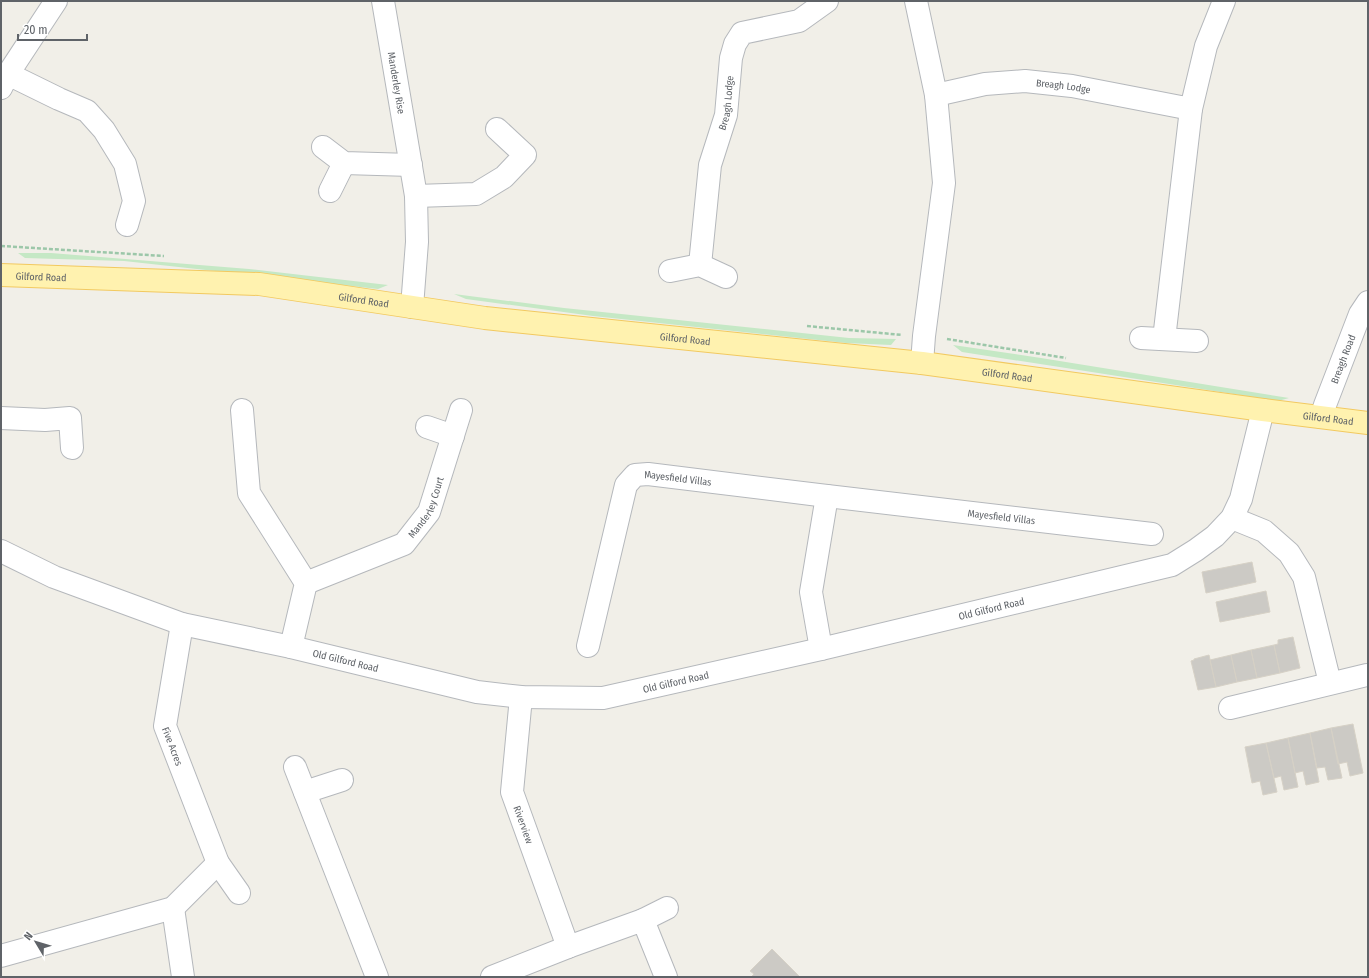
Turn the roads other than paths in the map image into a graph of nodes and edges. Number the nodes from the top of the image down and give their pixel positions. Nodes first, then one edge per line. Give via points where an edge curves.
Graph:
1 (56, 1) edge
2 (383, 1) edge
3 (827, 1) edge
4 (916, 1) edge
5 (1224, 1) edge
6 (5, 81) edge
7 (936, 96) junction
8 (1191, 109) junction
9 (497, 129) dead end
10 (323, 147) dead end
11 (344, 163) junction
12 (411, 165) junction
13 (330, 191) dead end
14 (416, 196) junction
15 (127, 225) dead end
16 (700, 265) junction
17 (670, 271) dead end
18 (1, 275) edge
19 (726, 276) dead end
20 (1368, 302) edge
21 (412, 307) junction
22 (1141, 338) dead end
23 (1164, 340) junction
24 (1197, 341) dead end
25 (922, 364) junction
26 (242, 410) dead end
27 (461, 410) dead end
28 (1263, 410) junction
29 (1321, 417) junction
30 (1, 418) edge
31 (1368, 423) edge
32 (427, 427) dead end
33 (452, 436) junction
34 (72, 448) dead end
35 (827, 496) junction
36 (1232, 518) junction
37 (1152, 534) dead end
38 (1, 551) edge
39 (306, 583) junction
40 (182, 624) junction
41 (588, 646) dead end
42 (291, 647) junction
43 (821, 649) junction
44 (1367, 675) dead end
45 (1330, 683) junction
46 (521, 697) junction
47 (1230, 708) dead end
48 (295, 767) dead end
49 (342, 780) dead end
50 (306, 792) junction
51 (218, 863) junction
52 (239, 893) dead end
53 (173, 908) junction
54 (667, 908) dead end
55 (643, 920) junction
56 (568, 947) junction
57 (1, 956) edge
58 (183, 977) edge
59 (376, 977) edge
60 (492, 977) edge
61 (666, 977) edge

1 - 6 street
2 - 12 street, Manderley Rise
3 - 16 street, Breagh Lodge via 799,22 742,33 736,44 731,58 726,115 710,165
4 - 7 street
5 - 8 street via 1206,46
6 - 15 street via 87,111 104,130 125,164 129,179 134,201
7 - 8 street, Breagh Lodge via 985,84 1025,81 1072,86
7 - 25 street via 944,183
8 - 23 street
9 - 14 street via 526,155 504,177 476,194
10 - 11 street
11 - 12 street
11 - 13 street
12 - 14 street, Manderley Rise
14 - 21 street, Manderley Rise via 418,242
16 - 17 street
16 - 19 street
18 - 21 main road, Gilford Road via 259,284
20 - 29 street, Breagh Road via 1360,314
21 - 25 main road, Gilford Road via 485,318
22 - 23 street
23 - 24 street
25 - 28 main road, Gilford Road
26 - 39 street via 249,494
27 - 33 street, Manderley Court
28 - 29 main road, Gilford Road
28 - 36 street, Old Gilford Road via 1242,498
29 - 31 main road, Gilford Road
30 - 34 street via 70,418
32 - 33 street
33 - 39 street, Manderley Court via 429,512 404,544
35 - 37 street, Mayesfield Villas
35 - 41 street, Mayesfield Villas via 648,474 635,475 626,485
35 - 43 street via 810,592
36 - 43 street, Old Gilford Road via 1215,536 1172,565
36 - 45 street via 1264,531 1289,553 1304,577
38 - 40 street, Old Gilford Road via 54,577
39 - 42 street
40 - 42 street, Old Gilford Road
40 - 51 street, Five Acres via 165,726
42 - 46 street, Old Gilford Road via 477,692
43 - 46 street, Old Gilford Road via 603,698
44 - 45 street
45 - 47 street
46 - 56 street, Riverview via 512,792
48 - 50 street
49 - 50 street
50 - 59 street
51 - 52 street, Five Acres
51 - 53 street
53 - 57 street
53 - 58 street
54 - 55 street
55 - 56 street
55 - 61 street
56 - 60 street

